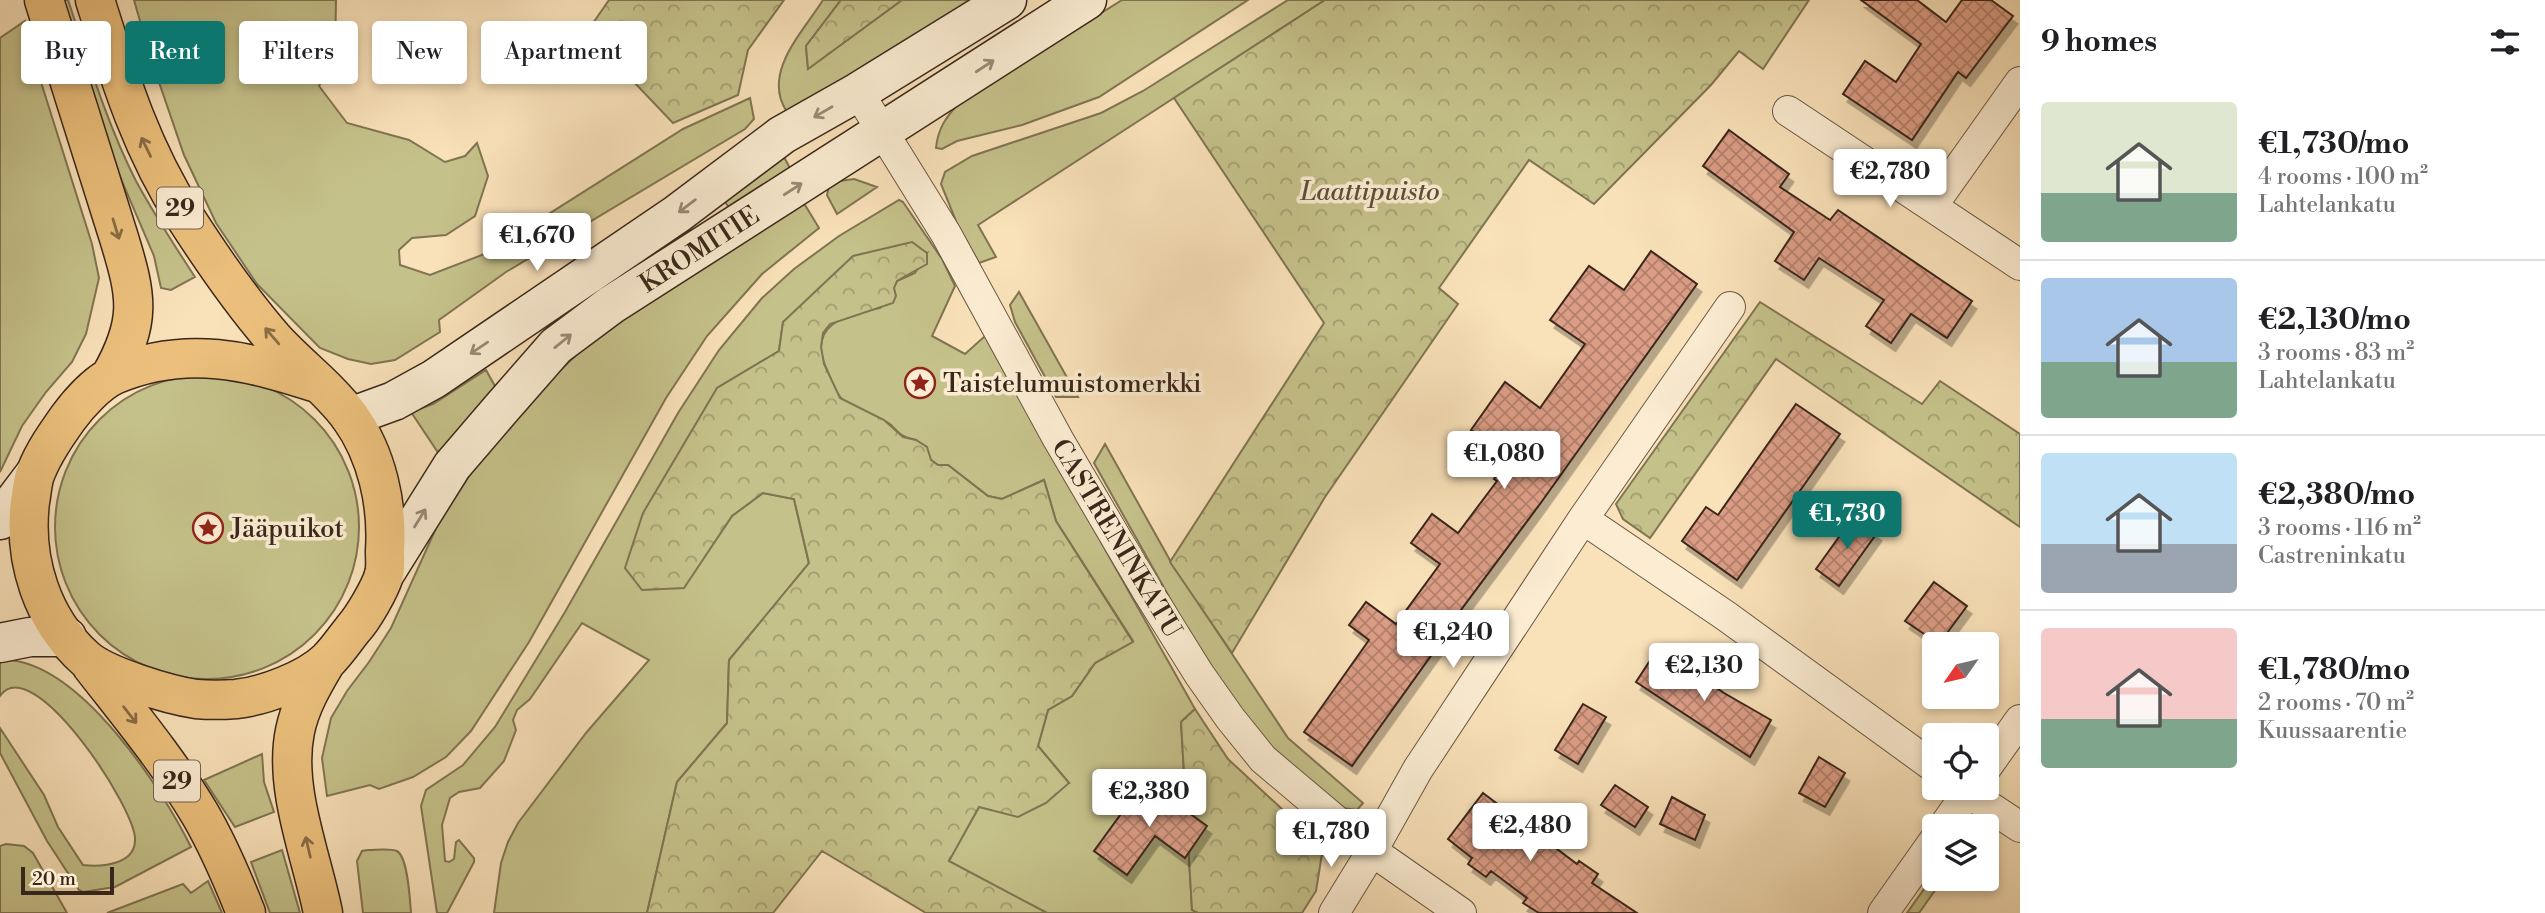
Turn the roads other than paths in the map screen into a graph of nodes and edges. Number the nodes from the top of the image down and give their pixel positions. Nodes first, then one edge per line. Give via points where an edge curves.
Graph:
1 (44, 0) edge
2 (95, 0) edge
3 (1007, 0) edge
4 (1087, 0) edge
5 (2020, 82) edge
6 (858, 92) junction
7 (1788, 111) dead end
8 (884, 130) junction
9 (1932, 206) junction
10 (2020, 265) edge
11 (1730, 307) dead end
12 (110, 377) junction
13 (320, 384) junction
14 (350, 417) junction
15 (34, 475) junction
16 (1583, 519) junction
17 (0, 520) edge
18 (384, 575) junction
19 (0, 643) edge
20 (78, 649) junction
21 (326, 662) junction
22 (2020, 720) edge
23 (1999, 750) edge
24 (1922, 758) edge
25 (1982, 800) edge
26 (2020, 827) edge
27 (1372, 851) junction
28 (1922, 858) edge
29 (246, 913) edge
30 (323, 913) edge
31 (1334, 913) edge
32 (1461, 913) edge
33 (1883, 913) edge

1 -> 12 highway, 29 via 133,289 132,329
13 -> 2 highway, 29 via 276,341 228,282 183,213 142,140
3 - 6 main road, KROMITIE
8 -> 4 main road, KROMITIE
5 - 9 street
6 - 8 street, CASTRENINKATU
6 -> 14 main road, KROMITIE via 782,135 677,214 434,379 394,401
7 - 9 street
18 -> 8 main road, KROMITIE via 452,467 556,346 611,305
8 - 27 street, CASTRENINKATU via 1078,473 1199,674 1263,759
9 - 10 street
11 - 16 street
12 - 13 highway, 29 via 187,357 267,367
12 - 15 highway, 29 via 77,407
13 - 14 highway, 29
14 - 18 highway, 29 via 370,453 382,489 387,533
15 - 17 main road
15 - 20 highway, 29 via 27,524 37,584 50,614
16 - 24 street
16 - 27 street via 1418,769
18 - 21 highway, 29 via 359,623
19 - 20 main road via 30,637
20 - 21 highway, 29 via 122,677 197,699 237,699 278,690
20 -> 29 highway, 29 via 200,814
30 -> 21 highway, 29 via 296,797 292,754 305,698
22 - 23 street
25 - 26 street
27 - 31 street
27 - 32 street, CASTRENINKATU
28 - 33 street

